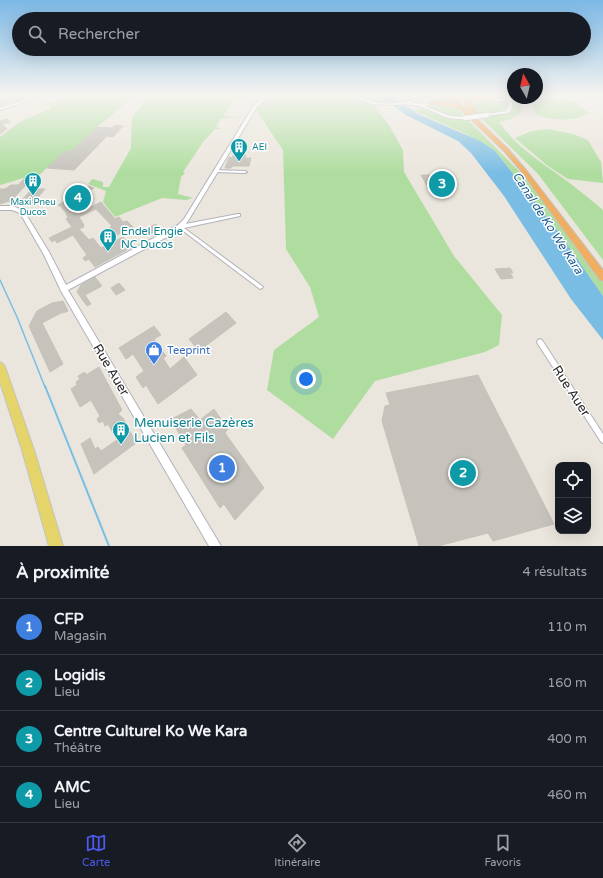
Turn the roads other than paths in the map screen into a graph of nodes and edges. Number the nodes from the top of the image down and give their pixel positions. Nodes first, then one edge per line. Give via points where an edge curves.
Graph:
1 (246, 121) edge
2 (478, 121) joint
3 (215, 172) junction
4 (244, 172) dead end
5 (0, 208) edge
6 (238, 215) dead end
7 (180, 227) junction
8 (603, 267) edge
9 (603, 277) edge
10 (260, 287) dead end
11 (64, 289) junction
12 (540, 342) dead end
13 (0, 367) edge
14 (603, 440) edge
15 (57, 546) edge
16 (215, 546) edge

1 - 3 street
2 - 8 highway via 532,172
2 - 9 highway via 524,171
3 - 4 street
3 - 7 street
5 - 11 street, Rue Auer via 13,208 22,212
6 - 7 street
7 - 10 street
7 - 11 street
11 - 16 street, Rue Auer
12 - 14 street, Rue Auer
13 - 15 main road

